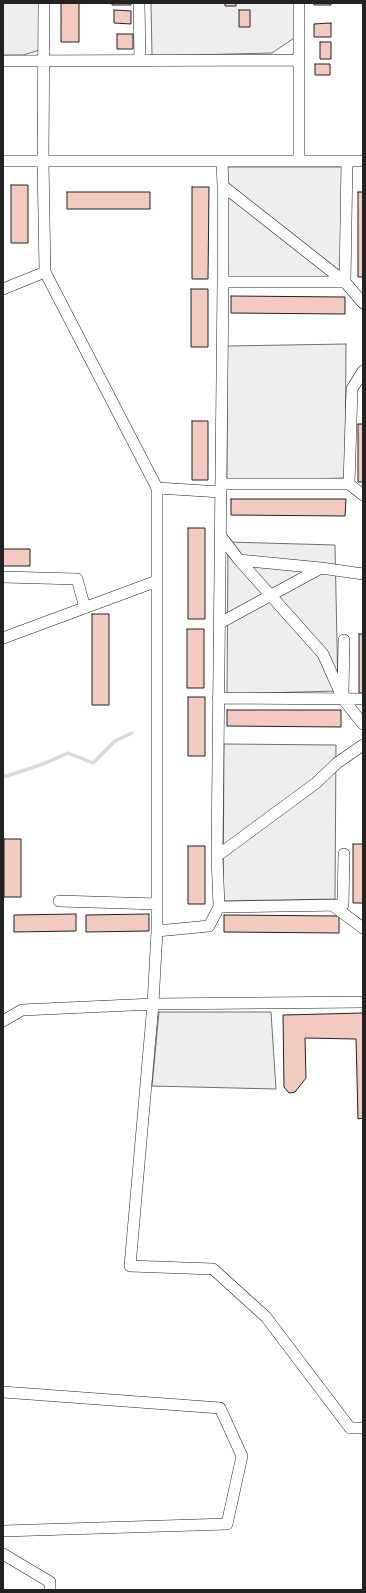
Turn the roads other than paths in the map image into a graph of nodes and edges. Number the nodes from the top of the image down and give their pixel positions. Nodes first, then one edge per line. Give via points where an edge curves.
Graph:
1 (44, 3) edge
2 (139, 3) edge
3 (299, 3) edge
4 (140, 60) junction
5 (299, 60) junction
6 (3, 61) edge
7 (44, 61) junction
8 (3, 161) edge
9 (222, 161) junction
10 (300, 161) junction
11 (347, 161) junction
12 (363, 161) edge
13 (43, 162) junction
14 (223, 186) junction
15 (45, 272) junction
16 (223, 282) junction
17 (345, 282) junction
18 (3, 289) edge
19 (363, 303) edge
20 (363, 371) edge
21 (349, 484) junction
22 (156, 488) junction
23 (220, 488) junction
24 (363, 494) edge
25 (220, 535) junction
26 (240, 560) junction
27 (321, 568) junction
28 (363, 574) edge
29 (3, 577) edge
30 (157, 581) junction
31 (270, 595) junction
32 (85, 608) junction
33 (220, 623) junction
34 (3, 638) edge
35 (344, 640) dead end
36 (218, 698) junction
37 (343, 699) junction
38 (363, 699) edge
39 (363, 724) edge
40 (363, 745) edge
41 (344, 854) dead end
42 (217, 856) junction
43 (59, 901) dead end
44 (156, 904) junction
45 (332, 905) junction
46 (218, 907) junction
47 (363, 928) edge
48 (157, 931) junction
49 (363, 1002) edge
50 (153, 1004) junction
51 (3, 1021) edge
52 (3, 1392) edge
53 (363, 1428) edge
54 (3, 1531) edge
55 (3, 1554) edge
56 (50, 1590) edge

1 - 7 street
2 - 4 street
3 - 5 street
4 - 5 street
4 - 7 street
5 - 10 street
6 - 7 street
7 - 13 street
8 - 13 street
9 - 10 street
9 - 13 street
9 - 14 street
10 - 11 street
11 - 12 street
11 - 17 street
13 - 15 street
14 - 16 street
14 - 17 street
15 - 18 street
15 - 22 street
16 - 17 street
16 - 23 street
17 - 19 street
20 - 21 street via 352,389
21 - 23 street
21 - 24 street
22 - 23 street
22 - 30 street
23 - 25 street
25 - 26 street
25 - 33 street
26 - 27 street
26 - 31 street
27 - 28 street
27 - 31 street
29 - 32 street via 77,579
30 - 32 street
30 - 44 street
31 - 33 street
31 - 37 street via 323,654
32 - 34 street
33 - 36 street
35 - 37 street
36 - 37 street
36 - 42 street
37 - 38 street
37 - 39 street
40 - 42 street
41 - 45 street via 343,904
42 - 46 street
43 - 44 street
44 - 48 street
45 - 46 street
45 - 47 street
46 - 48 street via 209,926
48 - 50 street
49 - 50 street
50 - 51 street via 22,1010
50 - 53 street via 130,1266 213,1269 266,1317 350,1428
52 - 54 street via 220,1408 242,1456 227,1524
55 - 56 street via 50,1582

